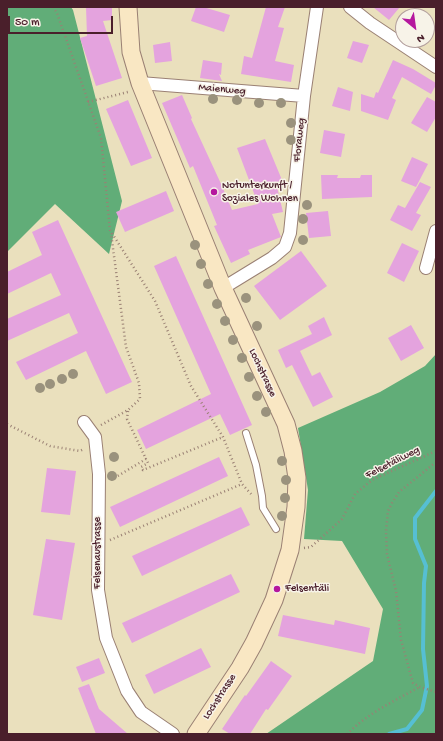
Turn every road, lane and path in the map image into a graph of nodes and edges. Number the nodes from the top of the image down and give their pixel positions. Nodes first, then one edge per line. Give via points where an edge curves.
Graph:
1 (53, 7) edge
2 (128, 7) edge
3 (317, 7) edge
4 (350, 7) edge
5 (436, 67) edge
6 (141, 86) junction
7 (304, 96) junction
8 (88, 102) junction
9 (110, 230) junction
10 (436, 231) edge
11 (426, 268) dead end
12 (223, 288) junction
13 (128, 410) junction
14 (7, 424) edge
15 (87, 426) joint
16 (246, 433) dead end
17 (223, 437) junction
18 (96, 442) junction
19 (436, 451) edge
20 (146, 459) junction
21 (436, 462) edge
22 (242, 484) junction
23 (99, 487) junction
24 (263, 508) junction
25 (276, 529) dead end
26 (98, 546) junction
27 (290, 550) junction
28 (420, 688) junction
29 (436, 692) edge
30 (173, 734) edge
31 (196, 734) edge
32 (347, 734) edge

1 - 8 path
2 - 6 street, Lochstrasse via 131,52
3 - 7 street, Floraweg
4 - 5 street
6 - 7 street, Maienweg
6 - 8 path
6 - 12 street, Lochstrasse
7 - 12 street, Floraweg via 290,232 285,247 272,258
8 - 9 path via 101,138
9 - 13 path via 126,348 139,383 140,399
9 - 17 path via 155,301 191,386
10 - 11 street
12 - 27 street, Lochstrasse via 286,424 293,451 297,478
13 - 15 path
13 - 20 path via 127,419
14 - 18 path via 50,446 80,451
15 - 18 street, Felsenaustrasse
16 - 24 lane via 256,465
17 - 20 path via 143,470 141,467 148,464
17 - 22 path
18 - 23 street, Felsenaustrasse
19 - 27 path, Felsetäliweg via 372,480 355,494 342,519 311,547
20 - 23 path
21 - 28 path via 399,492 388,512 386,531 387,554 396,591 401,640 413,683
22 - 24 path
22 - 26 path
23 - 26 street, Felsenaustrasse
24 - 25 lane
26 - 30 street, Felsenaustrasse via 98,590 106,638 128,691 141,712
27 - 31 street, Lochstrasse via 274,600 254,643
28 - 29 path
28 - 32 path via 397,699 356,725

